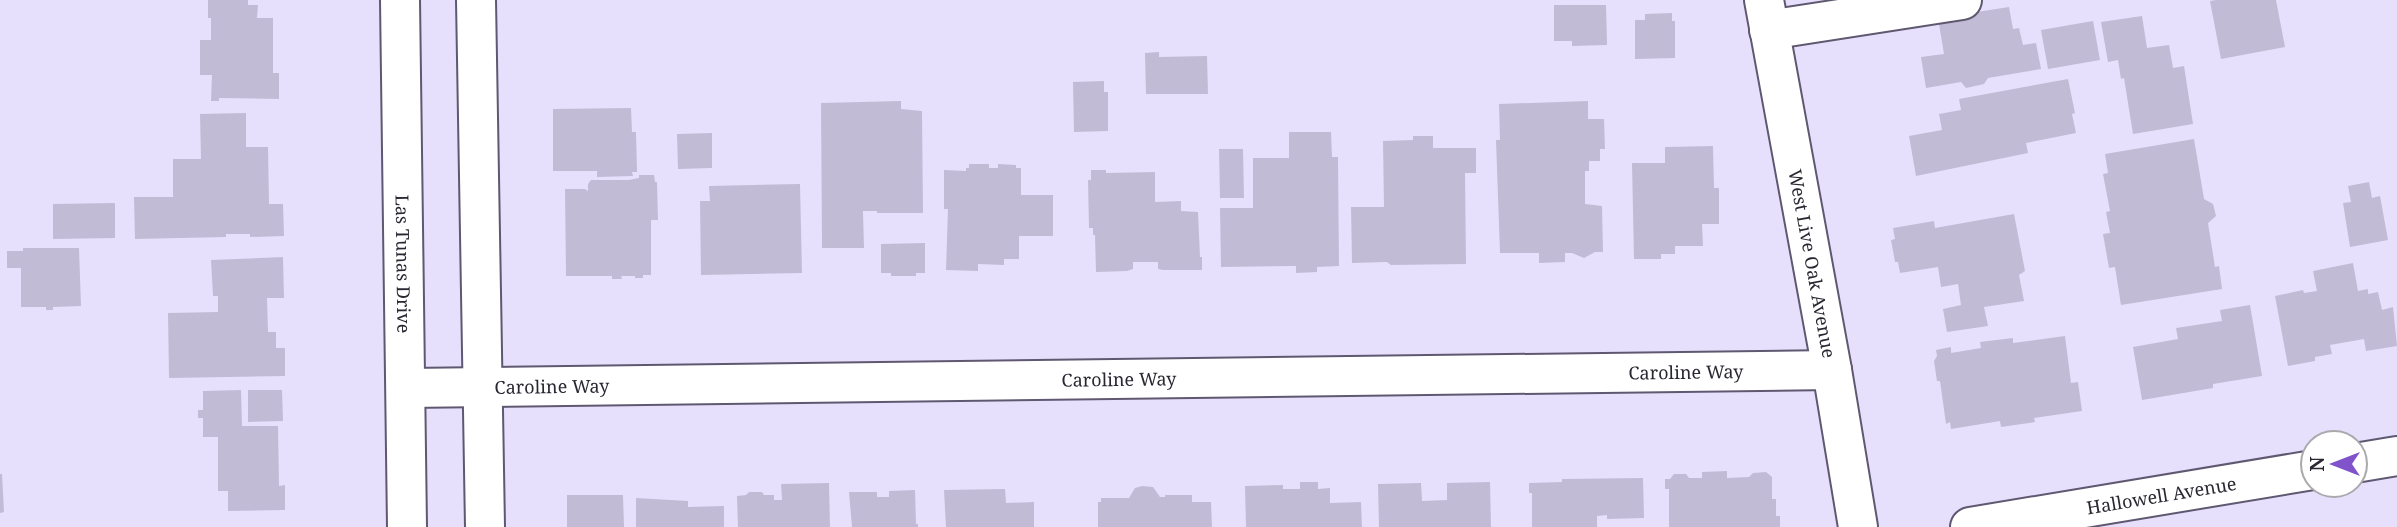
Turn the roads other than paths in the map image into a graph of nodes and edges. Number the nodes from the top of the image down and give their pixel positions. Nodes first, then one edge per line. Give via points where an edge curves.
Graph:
1 (400, 0) edge
2 (476, 0) edge
3 (1962, 0) edge
4 (1767, 15) edge
5 (1832, 370) junction
6 (483, 387) junction
7 (407, 388) junction
8 (2397, 456) edge
9 (2369, 461) edge
10 (2299, 472) edge
11 (407, 527) edge
12 (485, 527) edge
13 (1858, 527) edge
14 (1970, 527) edge

1 - 7 street, Las Tunas Drive
2 - 6 street
3 - 4 street
4 - 5 street, West Live Oak Avenue
5 - 6 street, Caroline Way
5 - 13 street, West Live Oak Avenue
6 - 7 street, Caroline Way
6 - 12 street
7 - 11 street, Las Tunas Drive
8 - 9 street
10 - 14 street, Hallowell Avenue

